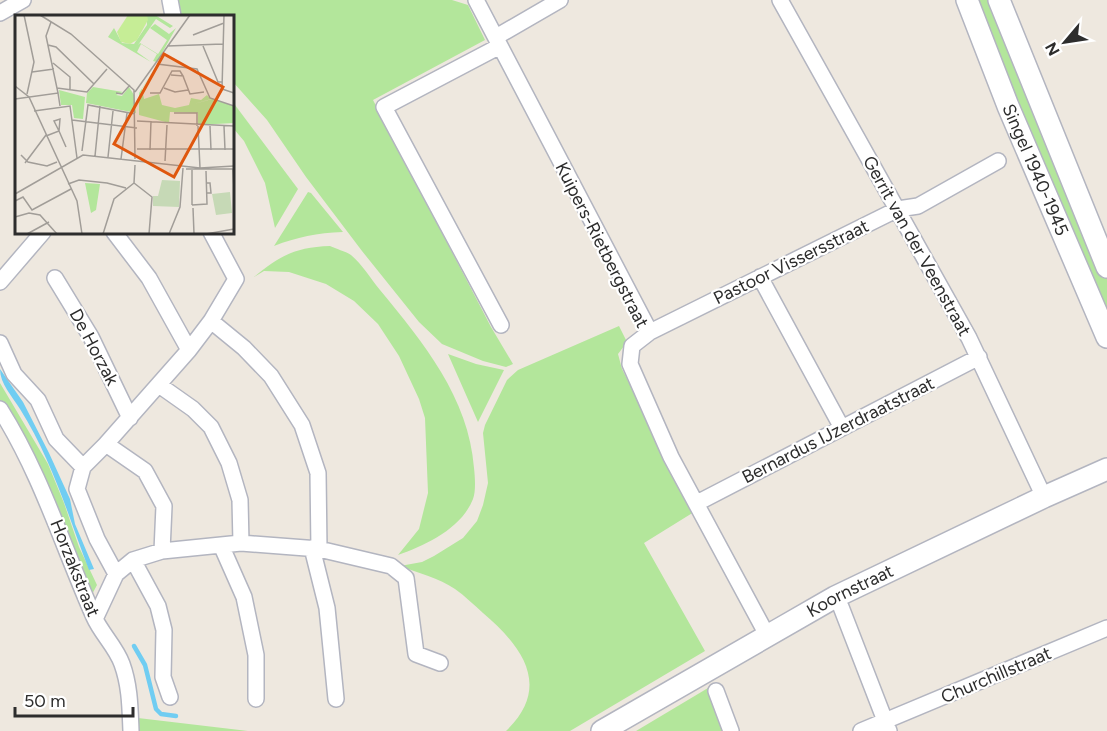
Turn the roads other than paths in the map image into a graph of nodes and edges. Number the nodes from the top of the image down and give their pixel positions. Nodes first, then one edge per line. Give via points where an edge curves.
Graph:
1 (23, 0) edge
2 (170, 0) edge
3 (476, 0) edge
4 (560, 0) edge
5 (780, 0) edge
6 (967, 0) edge
7 (999, 0) edge
8 (0, 13) edge
9 (173, 15) edge
10 (498, 41) junction
11 (998, 161) dead end
12 (898, 209) junction
13 (41, 234) edge
14 (116, 234) edge
15 (212, 234) edge
16 (1107, 267) edge
17 (760, 277) junction
18 (55, 278) dead end
19 (0, 282) edge
20 (211, 321) junction
21 (501, 325) dead end
22 (650, 332) junction
23 (1107, 337) edge
24 (0, 343) edge
25 (189, 351) junction
26 (979, 357) junction
27 (159, 385) junction
28 (0, 409) edge
29 (130, 418) junction
30 (842, 428) junction
31 (106, 444) junction
32 (83, 467) junction
33 (1107, 470) edge
34 (1044, 497) junction
35 (697, 502) junction
36 (241, 543) junction
37 (220, 544) junction
38 (316, 549) junction
39 (162, 551) junction
40 (133, 560) junction
41 (116, 574) junction
42 (835, 597) junction
43 (95, 619) junction
44 (1107, 628) edge
45 (767, 635) junction
46 (440, 663) dead end
47 (716, 691) dead end
48 (171, 697) dead end
49 (256, 699) dead end
50 (336, 699) dead end
51 (887, 726) edge
52 (130, 731) edge
53 (602, 731) edge
54 (731, 731) edge
55 (861, 731) edge

1 - 8 street
2 - 9 street
3 - 10 street, Kuipers-Rietbergstraat
4 - 10 street
5 - 12 street, Gerrit van der Veenstraat
6 - 23 main road, Singel 1940-1945 via 1005,100
7 - 16 main road, Singel 1940-1945
10 - 21 street via 384,107
10 - 22 street, Kuipers-Rietbergstraat
11 - 12 street, Pastoor Vissersstraat via 918,206
12 - 17 street, Pastoor Vissersstraat
12 - 26 street, Gerrit van der Veenstraat
13 - 19 street
14 - 25 street via 149,278
15 - 20 street via 236,279
17 - 22 street, Pastoor Vissersstraat
17 - 30 street
18 - 29 street, De Horzak via 91,337
20 - 25 street
20 - 38 street via 271,376 302,425 318,473
22 - 35 street, Kuipers-Rietbergstraat via 632,346 630,364 671,456
24 - 32 street via 14,374 38,400 56,439
25 - 27 street
26 - 30 street, Bernardus IJzerdraatstraat
26 - 34 street, Gerrit van der Veenstraat
27 - 29 street
27 - 36 street via 211,427 230,463 240,500
28 - 43 street, Horzakstraat via 44,491
29 - 31 street
30 - 35 street, Bernardus IJzerdraatstraat
31 - 32 street
31 - 39 street via 145,471 164,506
32 - 41 street via 77,489
33 - 34 main road, Koornstraat
34 - 42 main road, Koornstraat
35 - 45 street, Kuipers-Rietbergstraat
36 - 37 street
36 - 38 street
37 - 39 street
37 - 49 street via 243,597 256,655
38 - 46 street via 391,566 406,578 416,654
38 - 50 street via 327,608
39 - 40 street
40 - 41 street
40 - 48 street via 158,606 164,630 163,677
41 - 43 street
42 - 45 main road, Koornstraat
42 - 51 street
43 - 52 street, Horzakstraat via 121,662 130,695
44 - 51 street, Churchillstraat
45 - 53 main road, Koornstraat
47 - 54 street
51 - 55 street, Churchillstraat

